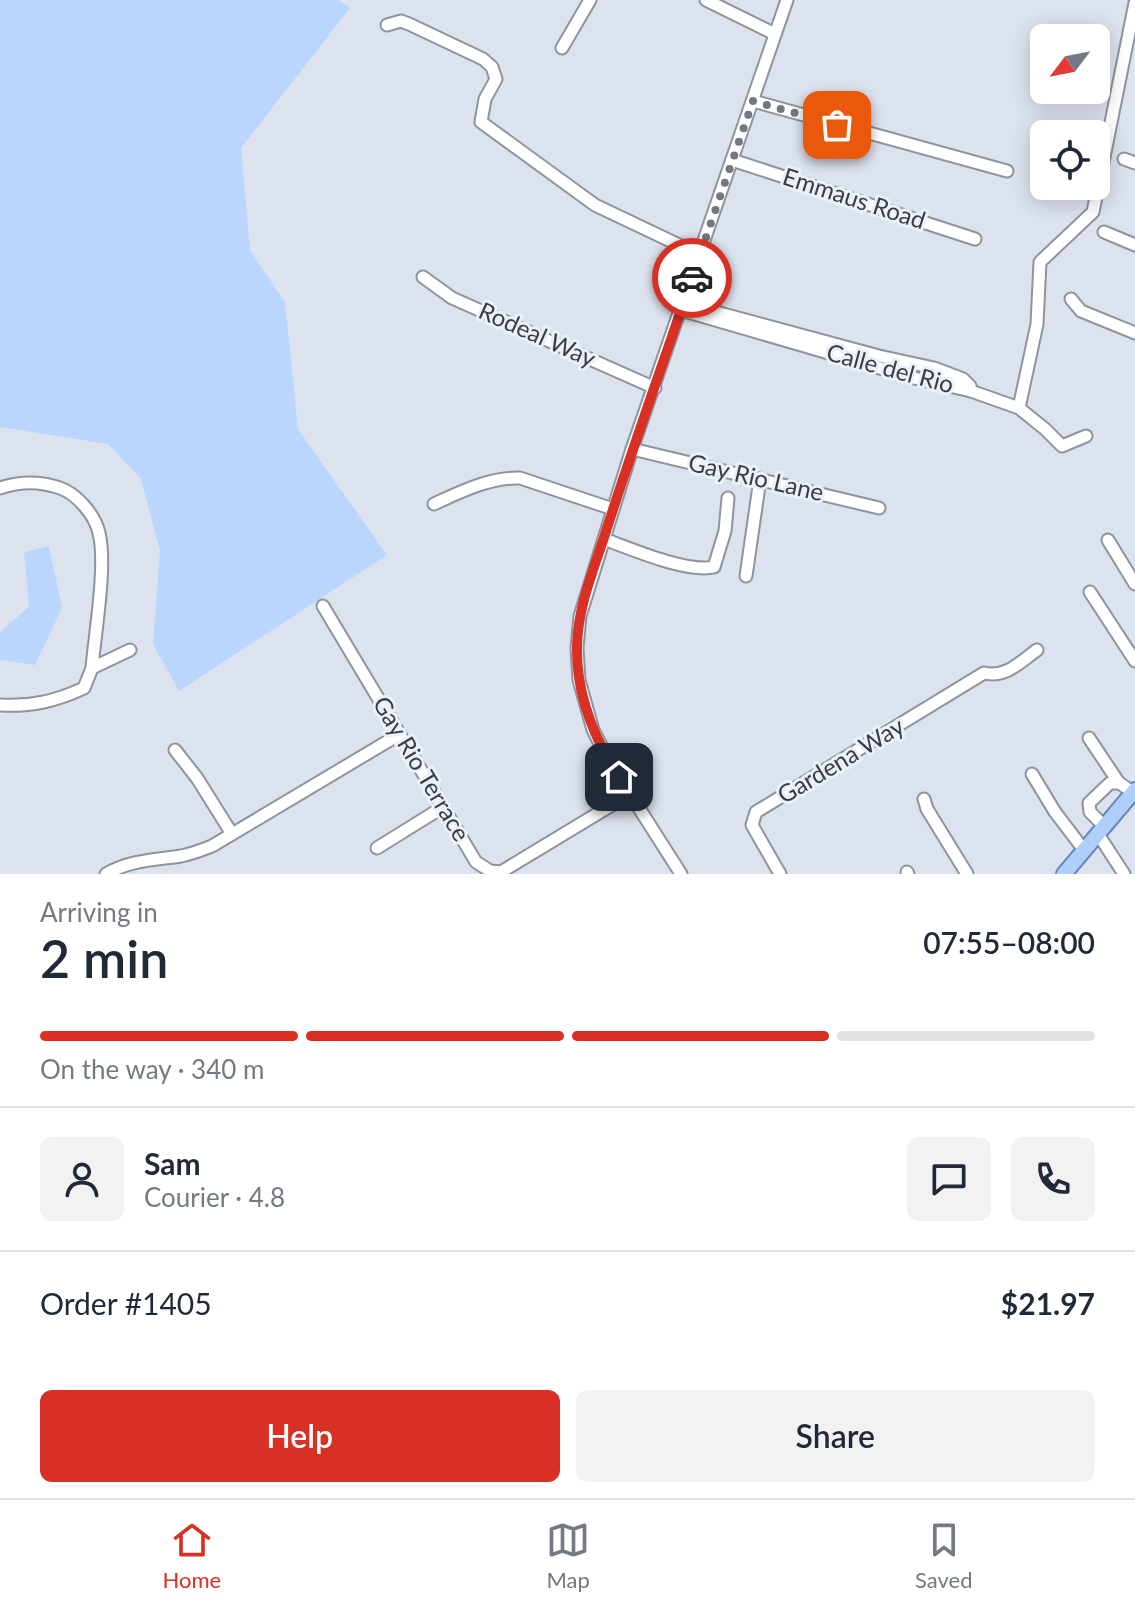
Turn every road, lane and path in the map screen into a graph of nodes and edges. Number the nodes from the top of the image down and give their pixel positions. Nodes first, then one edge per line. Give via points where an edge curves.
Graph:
1 (590, 0) edge
2 (706, 0) edge
3 (787, 0) edge
4 (1135, 3) edge
5 (387, 25) dead end
6 (775, 34) junction
7 (562, 48) dead end
8 (753, 101) junction
9 (732, 160) junction
10 (1007, 171) dead end
11 (1104, 232) dead end
12 (975, 239) dead end
13 (1135, 245) edge
14 (700, 255) junction
15 (423, 277) dead end
16 (1071, 299) dead end
17 (682, 306) junction
18 (1135, 333) edge
19 (655, 388) junction
20 (1019, 408) junction
21 (1086, 436) dead end
22 (632, 449) junction
23 (760, 479) junction
24 (0, 488) edge
25 (728, 498) dead end
26 (434, 504) dead end
27 (879, 508) dead end
28 (613, 509) junction
29 (604, 539) junction
30 (1108, 540) dead end
31 (746, 576) dead end
32 (1135, 584) edge
33 (1090, 592) dead end
34 (323, 606) dead end
35 (130, 650) dead end
36 (1037, 650) dead end
37 (1135, 661) edge
38 (92, 668) junction
39 (0, 705) edge
40 (400, 734) junction
41 (1089, 738) dead end
42 (175, 750) dead end
43 (1032, 774) dead end
44 (1119, 783) junction
45 (1134, 791) edge
46 (630, 794) junction
47 (924, 799) dead end
48 (443, 807) junction
49 (1101, 830) junction
50 (232, 834) junction
51 (377, 848) dead end
52 (1084, 850) junction
53 (107, 874) edge
54 (681, 874) edge
55 (780, 874) edge
56 (967, 874) edge
57 (1064, 874) edge
58 (1124, 874) edge

1 - 7 street
2 - 6 street
3 - 6 street
4 - 20 street via 1093,212 1040,262 1037,324
5 - 14 street via 401,21 483,59 496,79 481,122 595,205
6 - 8 street
8 - 9 street
8 - 10 street
9 - 12 street, Emmaus Road
9 - 14 street
11 - 13 street
14 - 17 street
15 - 19 street, Rodeal Way via 452,298
16 - 18 street via 1081,311
17 - 19 street
17 - 20 street, Calle del Rio
19 - 22 street
20 - 21 street, Calle del Rio via 1062,446
22 - 23 street, Gay Rio Lane
22 - 28 street
23 - 27 street, Gay Rio Lane
23 - 31 street
24 - 38 street via 32,482 56,487 76,498 94,520 102,558
25 - 29 street via 714,567 666,561
26 - 28 street via 467,489 520,478
28 - 29 street
29 - 46 street via 580,616 579,680 593,730
30 - 32 street
33 - 37 street
34 - 40 street, Gay Rio Terrace
35 - 38 street
36 - 55 street, Gardena Way via 1003,673 984,673 756,812 752,825
38 - 39 street via 84,688 62,698
40 - 48 street, Gay Rio Terrace
40 - 50 street
41 - 44 street
42 - 50 street
43 - 52 street
44 - 45 street
44 - 49 street via 1110,783 1089,803
45 - 49 main road
46 - 48 street, Gay Rio Terrace via 501,872 476,862
46 - 54 street
47 - 56 street
48 - 51 street
49 - 52 main road
49 - 58 street
50 - 53 street via 185,855 138,861
52 - 57 main road

